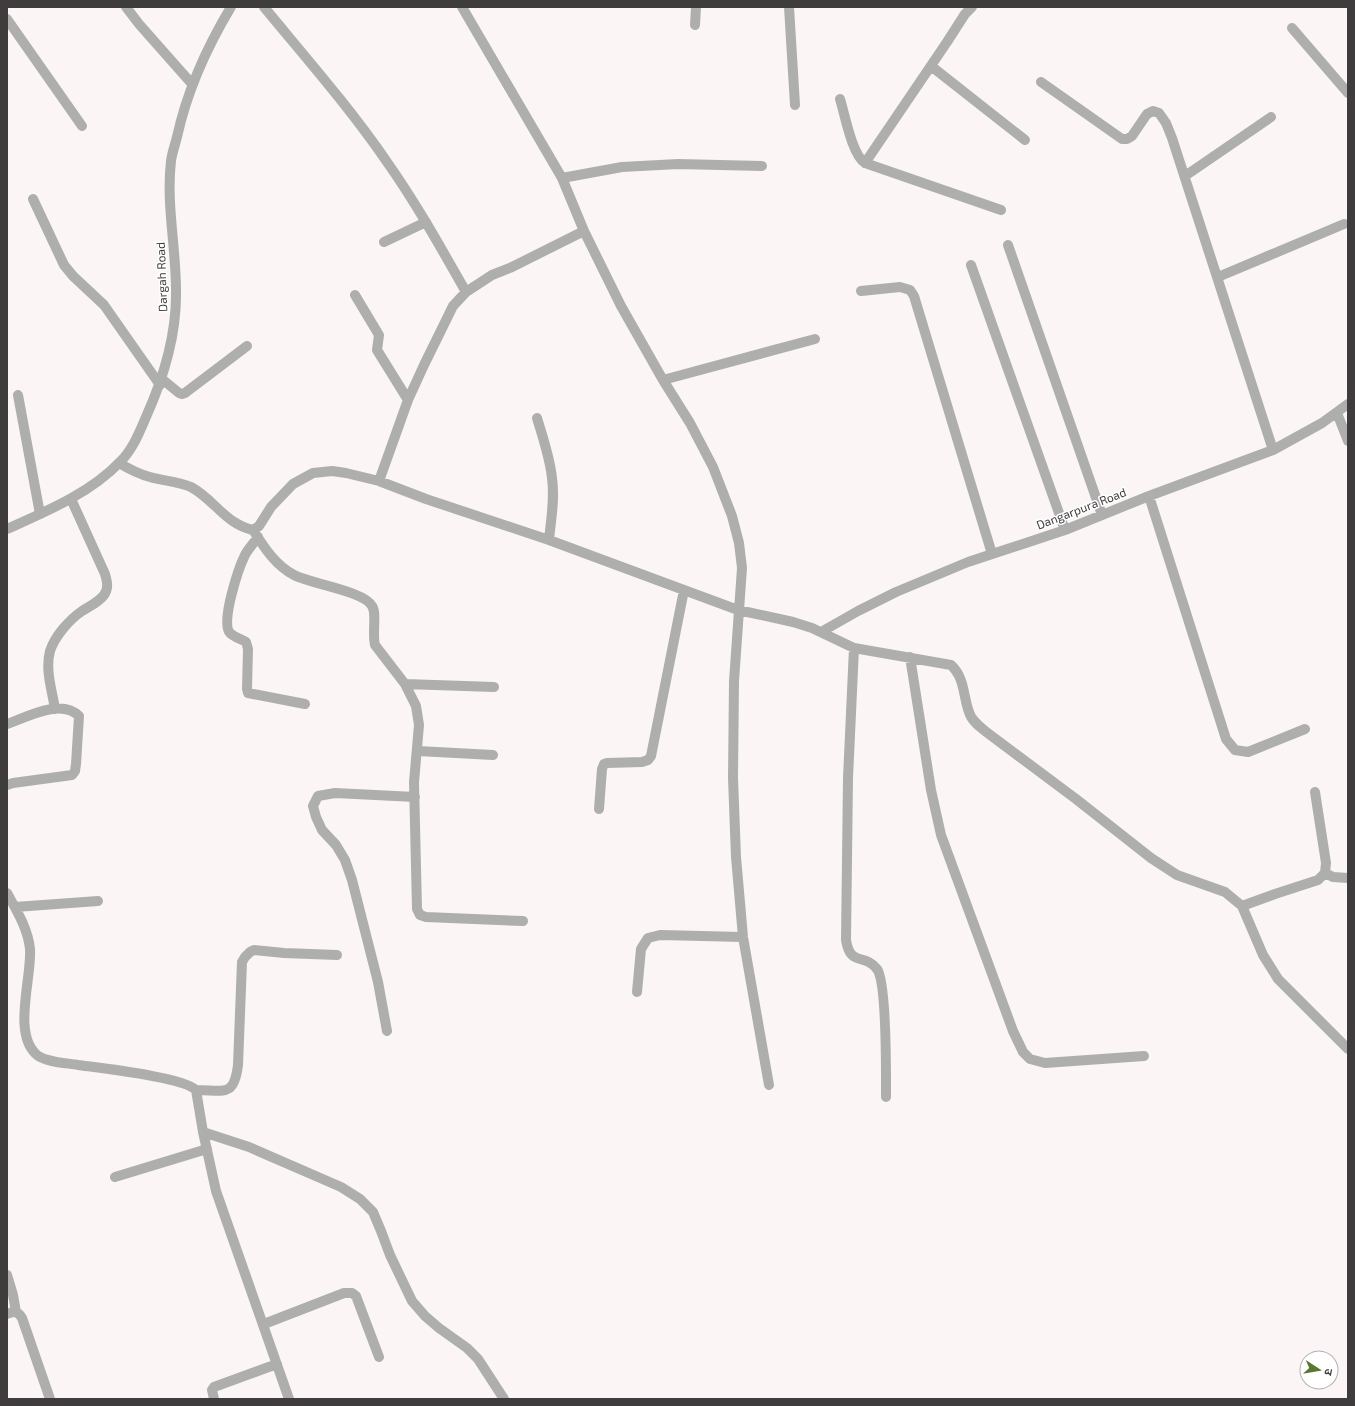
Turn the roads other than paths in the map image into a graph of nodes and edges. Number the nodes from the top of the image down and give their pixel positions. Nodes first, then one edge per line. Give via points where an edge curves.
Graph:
1 (126, 7) edge
2 (231, 7) edge
3 (264, 7) edge
4 (462, 7) edge
5 (696, 7) edge
6 (789, 7) edge
7 (972, 7) edge
8 (7, 19) edge
9 (695, 24) dead end
10 (1292, 28) dead end
11 (931, 66) junction
12 (1041, 82) dead end
13 (192, 84) junction
14 (1348, 93) edge
15 (840, 99) dead end
16 (795, 105) dead end
17 (1271, 117) dead end
18 (82, 126) dead end
19 (1024, 140) dead end
20 (865, 163) junction
21 (762, 166) dead end
22 (1185, 176) junction
23 (562, 178) junction
24 (33, 199) dead end
25 (1001, 210) dead end
26 (426, 222) junction
27 (1344, 224) dead end
28 (584, 231) junction
29 (384, 242) dead end
30 (1008, 246) dead end
31 (971, 265) dead end
32 (1218, 277) junction
33 (861, 291) dead end
34 (466, 292) junction
35 (355, 295) dead end
36 (815, 339) dead end
37 (247, 346) dead end
38 (663, 380) junction
39 (161, 382) junction
40 (18, 395) dead end
41 (408, 400) junction
42 (1348, 404) edge
43 (1337, 413) junction
44 (537, 418) dead end
45 (1348, 441) edge
46 (1273, 450) junction
47 (119, 463) junction
48 (379, 481) junction
49 (1149, 496) junction
50 (71, 499) junction
51 (40, 514) junction
52 (1102, 515) junction
53 (7, 529) edge
54 (1065, 530) junction
55 (256, 534) junction
56 (549, 540) junction
57 (992, 554) junction
58 (684, 590) junction
59 (738, 610) junction
60 (821, 632) junction
61 (854, 648) junction
62 (910, 657) junction
63 (405, 684) junction
64 (494, 686) dead end
65 (305, 704) dead end
66 (56, 709) junction
67 (7, 724) edge
68 (1305, 729) dead end
69 (418, 750) junction
70 (493, 755) dead end
71 (7, 785) edge
72 (1315, 792) dead end
73 (415, 797) junction
74 (599, 809) dead end
75 (1325, 873) junction
76 (1348, 878) edge
77 (7, 893) edge
78 (98, 901) dead end
79 (1242, 906) junction
80 (15, 907) junction
81 (523, 921) dead end
82 (743, 937) junction
83 (337, 955) dead end
84 (637, 992) dead end
85 (387, 1031) dead end
86 (1348, 1049) edge
87 (1144, 1056) dead end
88 (769, 1085) dead end
89 (196, 1090) junction
90 (886, 1097) dead end
91 (203, 1132) junction
92 (207, 1149) junction
93 (115, 1177) dead end
94 (7, 1275) edge
95 (11, 1313) edge
96 (264, 1324) junction
97 (379, 1357) dead end
98 (278, 1364) junction
99 (50, 1399) edge
100 (214, 1399) edge
101 (289, 1399) edge
102 (504, 1399) edge

1 - 13 street
2 - 13 street, Dargah Road
3 - 26 street via 387,161
4 - 23 street
5 - 9 street
6 - 16 street
7 - 11 street
8 - 18 street
10 - 14 street
11 - 19 street
11 - 20 street
12 - 22 street via 1122,139 1132,136 1147,114 1156,112 1166,123
13 - 39 street, Dargah Road via 171,161 170,204 176,264 176,297 171,345
15 - 20 street via 854,149
17 - 22 street
20 - 25 street
21 - 23 street via 678,164 622,167
22 - 32 street
23 - 28 street
24 - 39 street via 64,265 104,305
26 - 29 street
26 - 34 street
27 - 32 street
28 - 34 street via 492,275
28 - 38 street via 621,306
30 - 52 street
31 - 54 street
32 - 46 street
33 - 57 street via 900,287 910,290 914,296
34 - 41 street via 453,306
35 - 41 street via 379,335 377,350
36 - 38 street
37 - 39 street via 185,393 179,393
38 - 59 street via 713,467 732,516 742,568
39 - 47 street, Dargah Road via 137,438
40 - 51 street
41 - 48 street
42 - 43 street, Dangarpura Road
43 - 45 street
43 - 46 street, Dangarpura Road
44 - 56 street via 550,462 552,479 553,501
46 - 49 street, Dangarpura Road
47 - 50 street, Dargah Road
47 - 55 street via 150,477 190,487 231,520
48 - 55 street via 332,471 313,473 293,484 271,507
48 - 56 street
49 - 52 street, Dangarpura Road
49 - 68 street via 1226,739 1234,750 1248,752
50 - 51 street, Dargah Road
50 - 66 street via 108,585 105,594 95,604 70,620 51,650 48,674
51 - 53 street, Dargah Road
52 - 54 street, Dangarpura Road
54 - 57 street, Dangarpura Road
55 - 63 street via 264,548 282,567 294,575 370,602 374,608 375,645
55 - 65 street via 236,577 228,608 227,626 229,632 246,642 248,693
56 - 58 street
57 - 60 street, Dangarpura Road via 896,592
58 - 59 street
58 - 74 street via 651,756 642,762 604,764
59 - 60 street via 793,622
59 - 82 street via 733,778
60 - 61 street
61 - 62 street
61 - 90 street via 848,778 846,940 847,950 854,958 866,960 877,969 882,981
62 - 79 street via 952,665 962,682 969,713 985,732 1151,858 1177,875 1225,892
62 - 87 street via 931,790 941,835 1023,1052 1030,1059 1045,1063
63 - 64 street
63 - 69 street via 416,706 419,725
66 - 67 street via 48,709
66 - 71 street via 63,708 79,716 75,771 72,775
69 - 70 street
69 - 73 street
72 - 75 street via 1326,863
73 - 81 street via 417,909 420,915
73 - 85 street via 335,793 318,796 313,806 322,830 336,845 352,880 378,982
75 - 76 street via 1333,877
75 - 79 street via 1318,880
77 - 80 street
78 - 80 street
79 - 86 street via 1263,955 1278,979
80 - 89 street via 26,930 30,950 24,1026 29,1046 38,1056 187,1084
82 - 84 street via 660,935 648,938 641,949
82 - 88 street
83 - 89 street via 254,950 250,952 242,962 237,1080 232,1088 226,1091
89 - 91 street
91 - 92 street
91 - 102 street via 249,1147 342,1187 360,1199 372,1212 382,1231 412,1301 425,1316 478,1359
92 - 93 street
92 - 96 street via 216,1191
94 - 95 street via 14,1295
95 - 99 street via 20,1313
96 - 97 street via 344,1293 352,1293 356,1296
96 - 98 street
98 - 100 street via 214,1387
98 - 101 street

